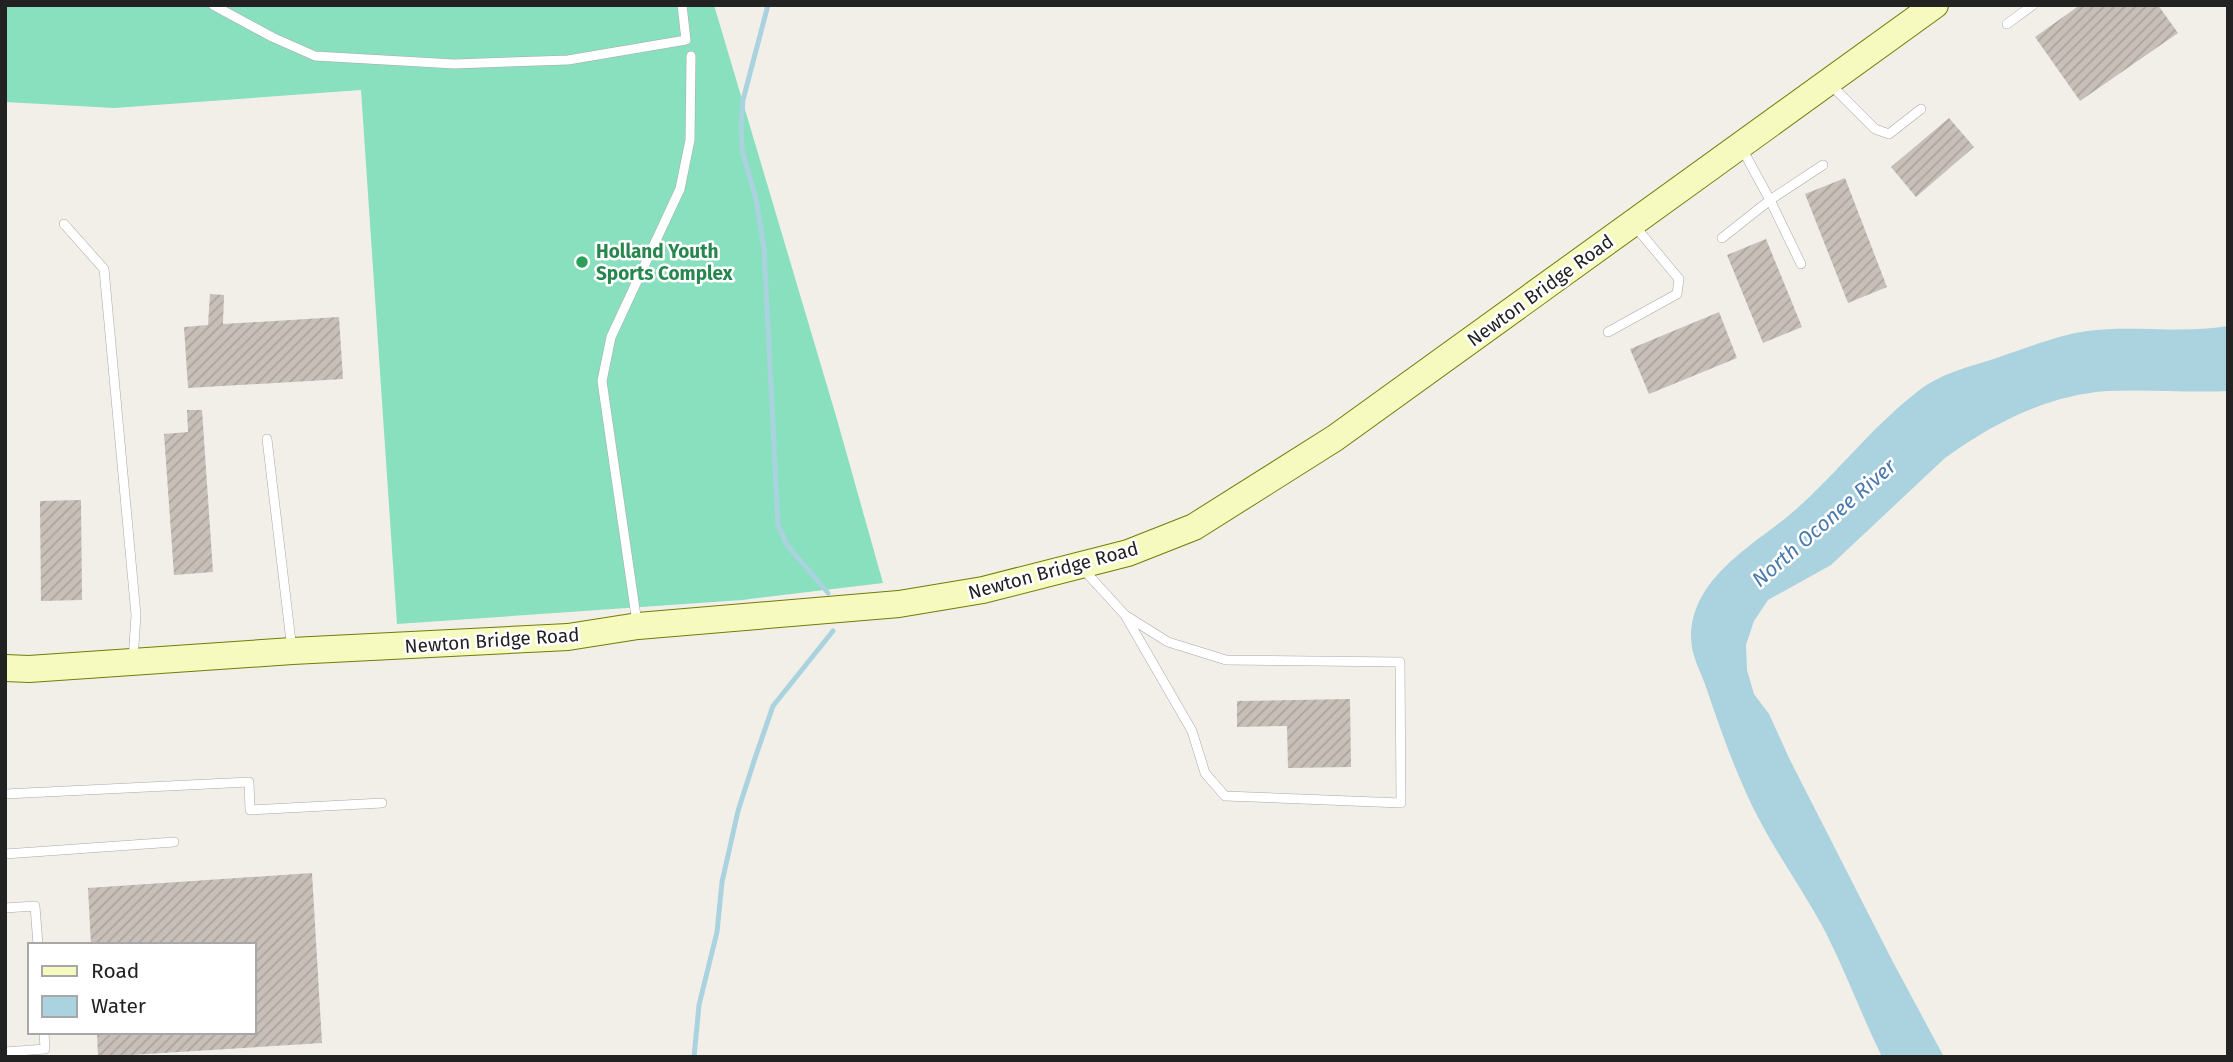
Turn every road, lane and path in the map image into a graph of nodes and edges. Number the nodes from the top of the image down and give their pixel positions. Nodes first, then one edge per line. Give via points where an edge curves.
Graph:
1 (214, 5) edge
2 (682, 5) edge
3 (1935, 5) edge
4 (2033, 5) edge
5 (2019, 9) edge
6 (2007, 24) dead end
7 (691, 56) dead end
8 (1828, 82) junction
9 (1921, 109) dead end
10 (1740, 145) junction
11 (1823, 165) dead end
12 (1770, 200) junction
13 (1633, 223) junction
14 (64, 224) dead end
15 (1722, 238) dead end
16 (1801, 264) dead end
17 (1608, 332) dead end
18 (267, 439) dead end
19 (1080, 565) junction
20 (1125, 615) junction
21 (638, 626) junction
22 (292, 651) junction
23 (133, 662) junction
24 (5, 668) edge
25 (5, 794) edge
26 (382, 803) dead end
27 (174, 842) dead end
28 (5, 855) edge
29 (5, 908) edge
30 (38, 943) edge
31 (44, 1034) edge
32 (5, 1052) edge

1 - 2 lane via 316,56 454,64 568,60 686,40
3 - 8 main road, Newton Bridge Road
4 - 5 lane
5 - 6 lane
7 - 21 lane via 690,140 680,189 611,337 602,381
8 - 9 lane via 1875,129 1889,134
8 - 10 main road, Newton Bridge Road
10 - 12 lane
10 - 13 main road, Newton Bridge Road
11 - 12 lane
12 - 15 lane
12 - 16 lane
13 - 17 lane via 1679,279 1677,293
13 - 19 main road, Newton Bridge Road via 1335,438 1194,527 1128,553
14 - 23 lane via 104,269 136,615
18 - 22 lane
19 - 20 lane
19 - 21 main road, Newton Bridge Road via 983,590 899,604
20 - 20 lane via 1168,642 1226,660 1400,662 1401,803 1225,796 1205,773 1192,731
21 - 22 main road, Newton Bridge Road via 568,638
22 - 23 main road, Newton Bridge Road
23 - 24 main road, Newton Bridge Road
25 - 26 lane via 249,782 250,810
27 - 28 lane
29 - 30 lane via 35,906
31 - 32 lane via 45,1049

